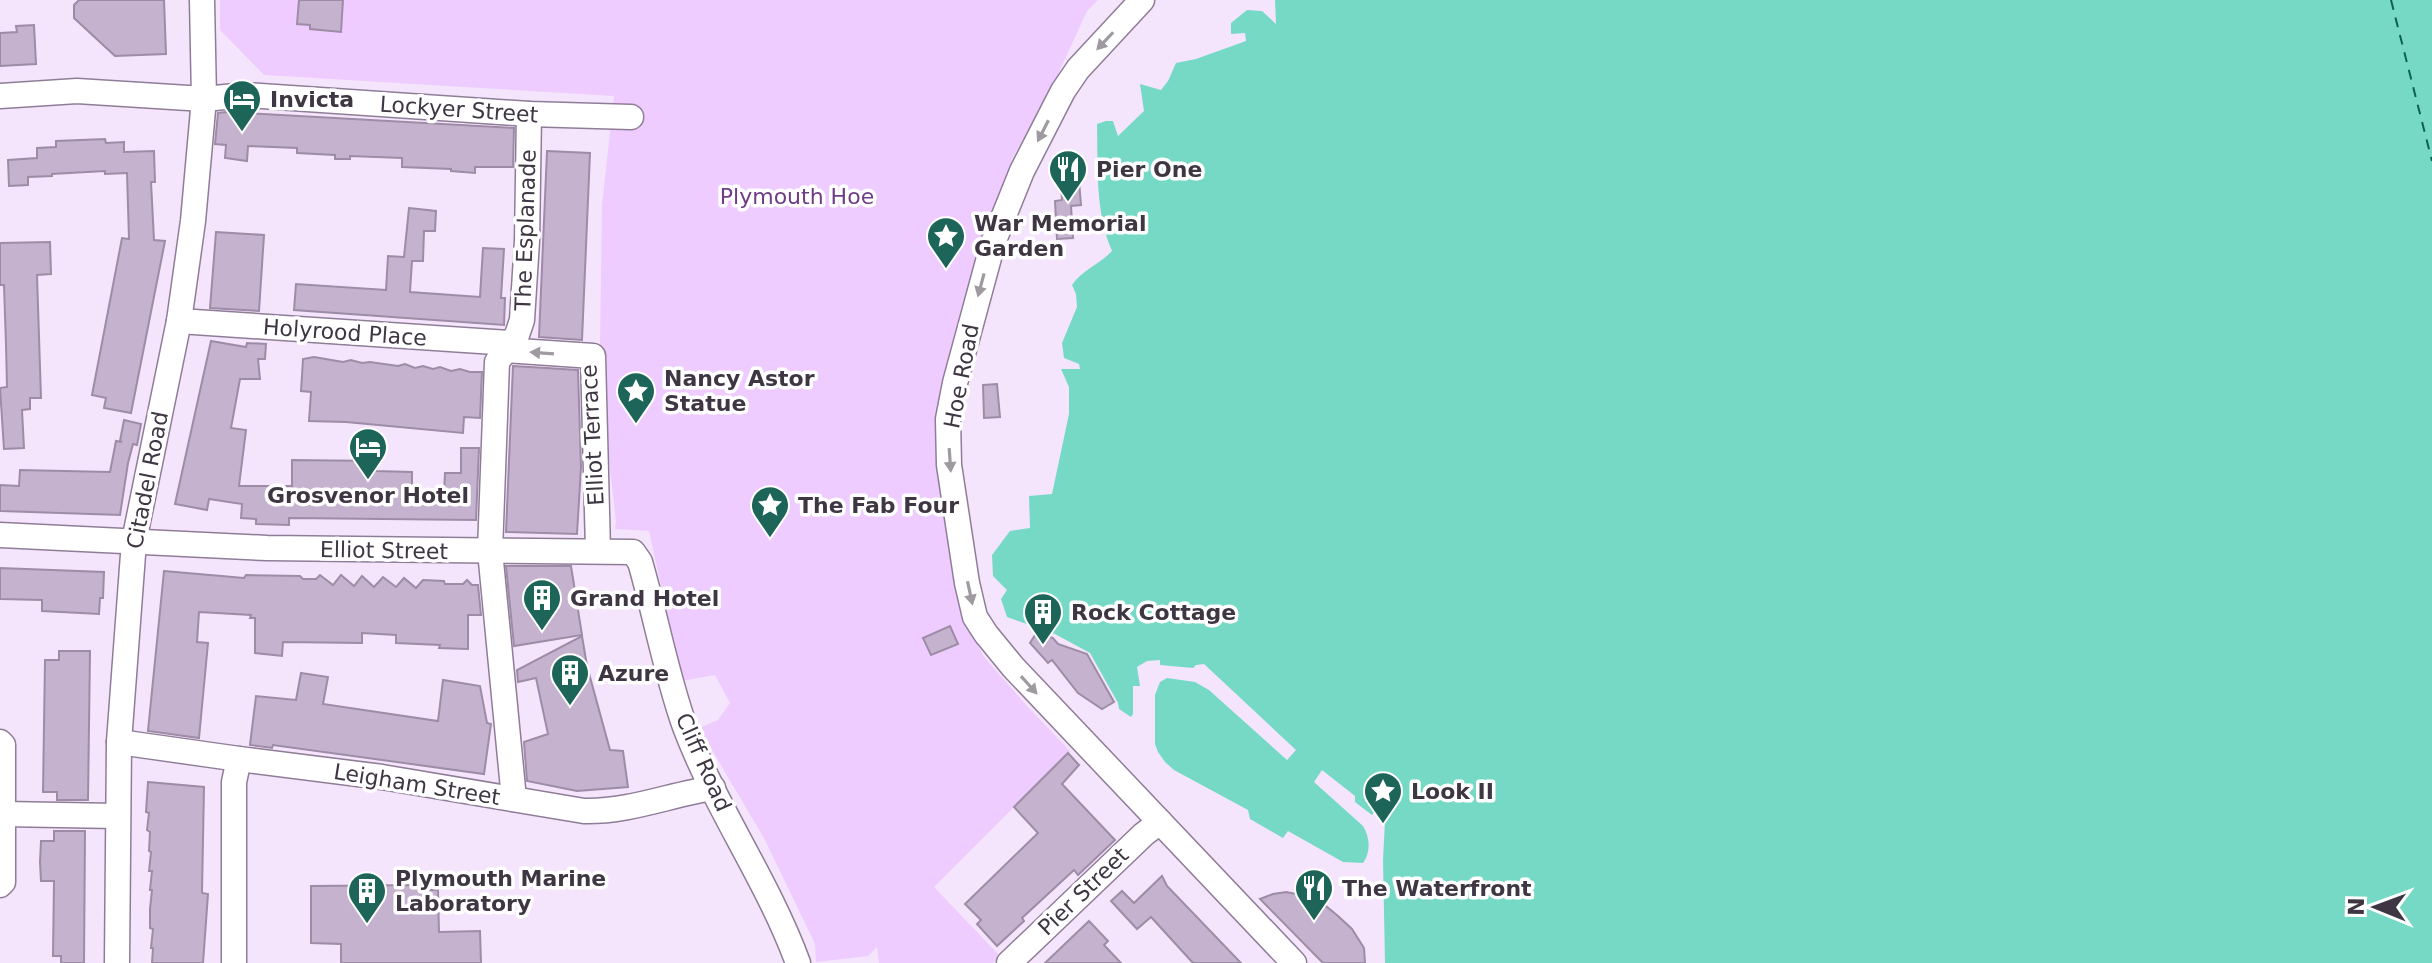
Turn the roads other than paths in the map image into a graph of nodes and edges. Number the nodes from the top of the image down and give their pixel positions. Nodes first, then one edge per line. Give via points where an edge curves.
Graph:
1 (202, 0) edge
2 (1142, 0) edge
3 (0, 96) edge
4 (204, 99) junction
5 (529, 114) junction
6 (631, 117) dead end
7 (179, 321) junction
8 (507, 347) junction
9 (0, 535) edge
10 (134, 541) junction
11 (490, 551) junction
12 (598, 551) junction
13 (633, 552) joint
14 (0, 742) edge
15 (119, 742) junction
16 (239, 759) junction
17 (713, 788) junction
18 (514, 799) junction
19 (3, 814) junction
20 (117, 816) junction
21 (1160, 822) junction
22 (0, 885) edge
23 (117, 963) edge
24 (234, 963) edge
25 (798, 963) edge
26 (1009, 963) edge
27 (1294, 963) edge

1 - 4 street, Citadel Road
2 -> 21 street, Hoe Road via 1078,69 1022,171 993,243 955,383 948,419 949,465 975,617 1013,667
3 - 4 street, Lockyer Street via 77,91
4 - 5 street, Lockyer Street via 246,95
4 - 7 street, Citadel Road
5 - 6 street, Lockyer Street
5 - 8 street, The Esplanade via 522,320
7 - 8 street, Holyrood Place
7 - 10 street, Citadel Road
8 - 11 street, The Esplanade via 497,362
12 -> 8 street, Elliot Terrace via 593,356
9 - 10 street, Elliot Street
10 - 11 street, Elliot Street
10 - 15 street, Citadel Road
11 - 12 street, Elliot Street
11 - 18 street, The Esplanade
12 - 13 street, Elliot Street
13 - 17 street, Cliff Road via 685,727
14 - 19 street
15 - 16 street, Leigham Street
15 - 20 street, Citadel Road
16 - 18 street, Leigham Street
16 - 24 street via 234,782
17 - 18 street, Leigham Street via 605,812
17 - 25 street, Cliff Road
19 - 20 street
19 - 22 street
20 - 23 street, Citadel Road
21 - 26 street, Pier Street
21 - 27 street, Hoe Road

